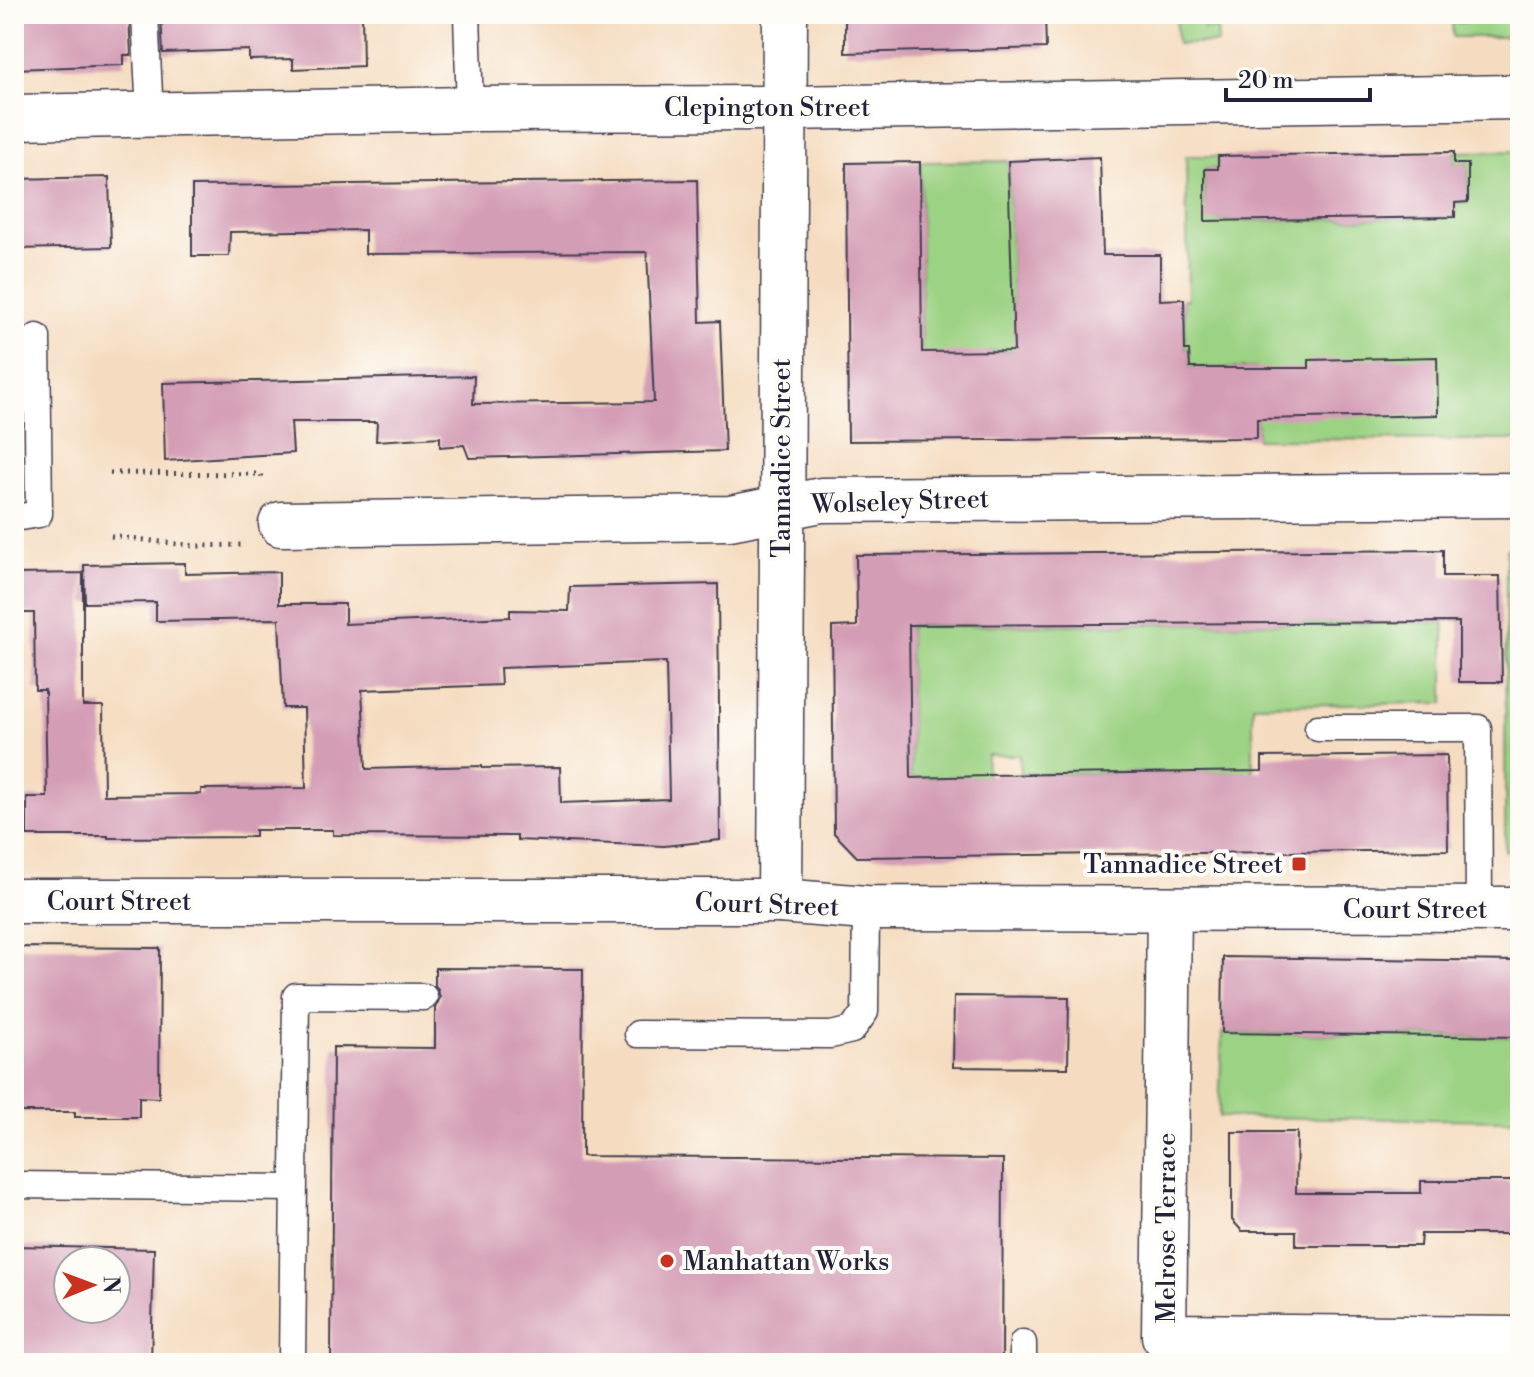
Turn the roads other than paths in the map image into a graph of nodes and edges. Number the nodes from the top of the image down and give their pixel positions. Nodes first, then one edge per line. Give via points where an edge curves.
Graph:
1 (145, 14) edge
2 (467, 14) edge
3 (785, 14) edge
4 (1520, 97) edge
5 (783, 108) junction
6 (470, 109) junction
7 (150, 115) junction
8 (14, 117) edge
9 (37, 337) dead end
10 (1520, 495) edge
11 (781, 507) junction
12 (14, 518) edge
13 (281, 524) road end
14 (1318, 728) dead end
15 (14, 901) edge
16 (780, 901) junction
17 (866, 908) junction
18 (1169, 909) junction
19 (1500, 909) edge
20 (424, 997) dead end
21 (638, 1034) dead end
22 (14, 1185) edge
23 (293, 1188) junction
24 (1520, 1339) edge
25 (292, 1363) edge

1 - 7 lane
2 - 6 lane
3 - 5 street, Tannadice Street
4 - 5 street, Clepington Street
5 - 6 street, Clepington Street
5 - 11 street, Tannadice Street
6 - 7 street, Clepington Street
7 - 8 street, Clepington Street
9 - 12 lane via 39,514
10 - 11 street, Wolseley Street via 821,500
11 - 13 street, Wolseley Street via 730,518
11 - 16 street, Tannadice Street
14 - 19 lane via 1478,728
15 - 16 street, Court Street
16 - 17 street, Court Street
17 - 18 street, Court Street
17 - 21 lane via 865,1012 852,1030 831,1035
18 - 19 street, Court Street
18 - 24 street, Melrose Terrace via 1164,1336
20 - 23 lane via 296,996
22 - 23 lane
23 - 25 lane

